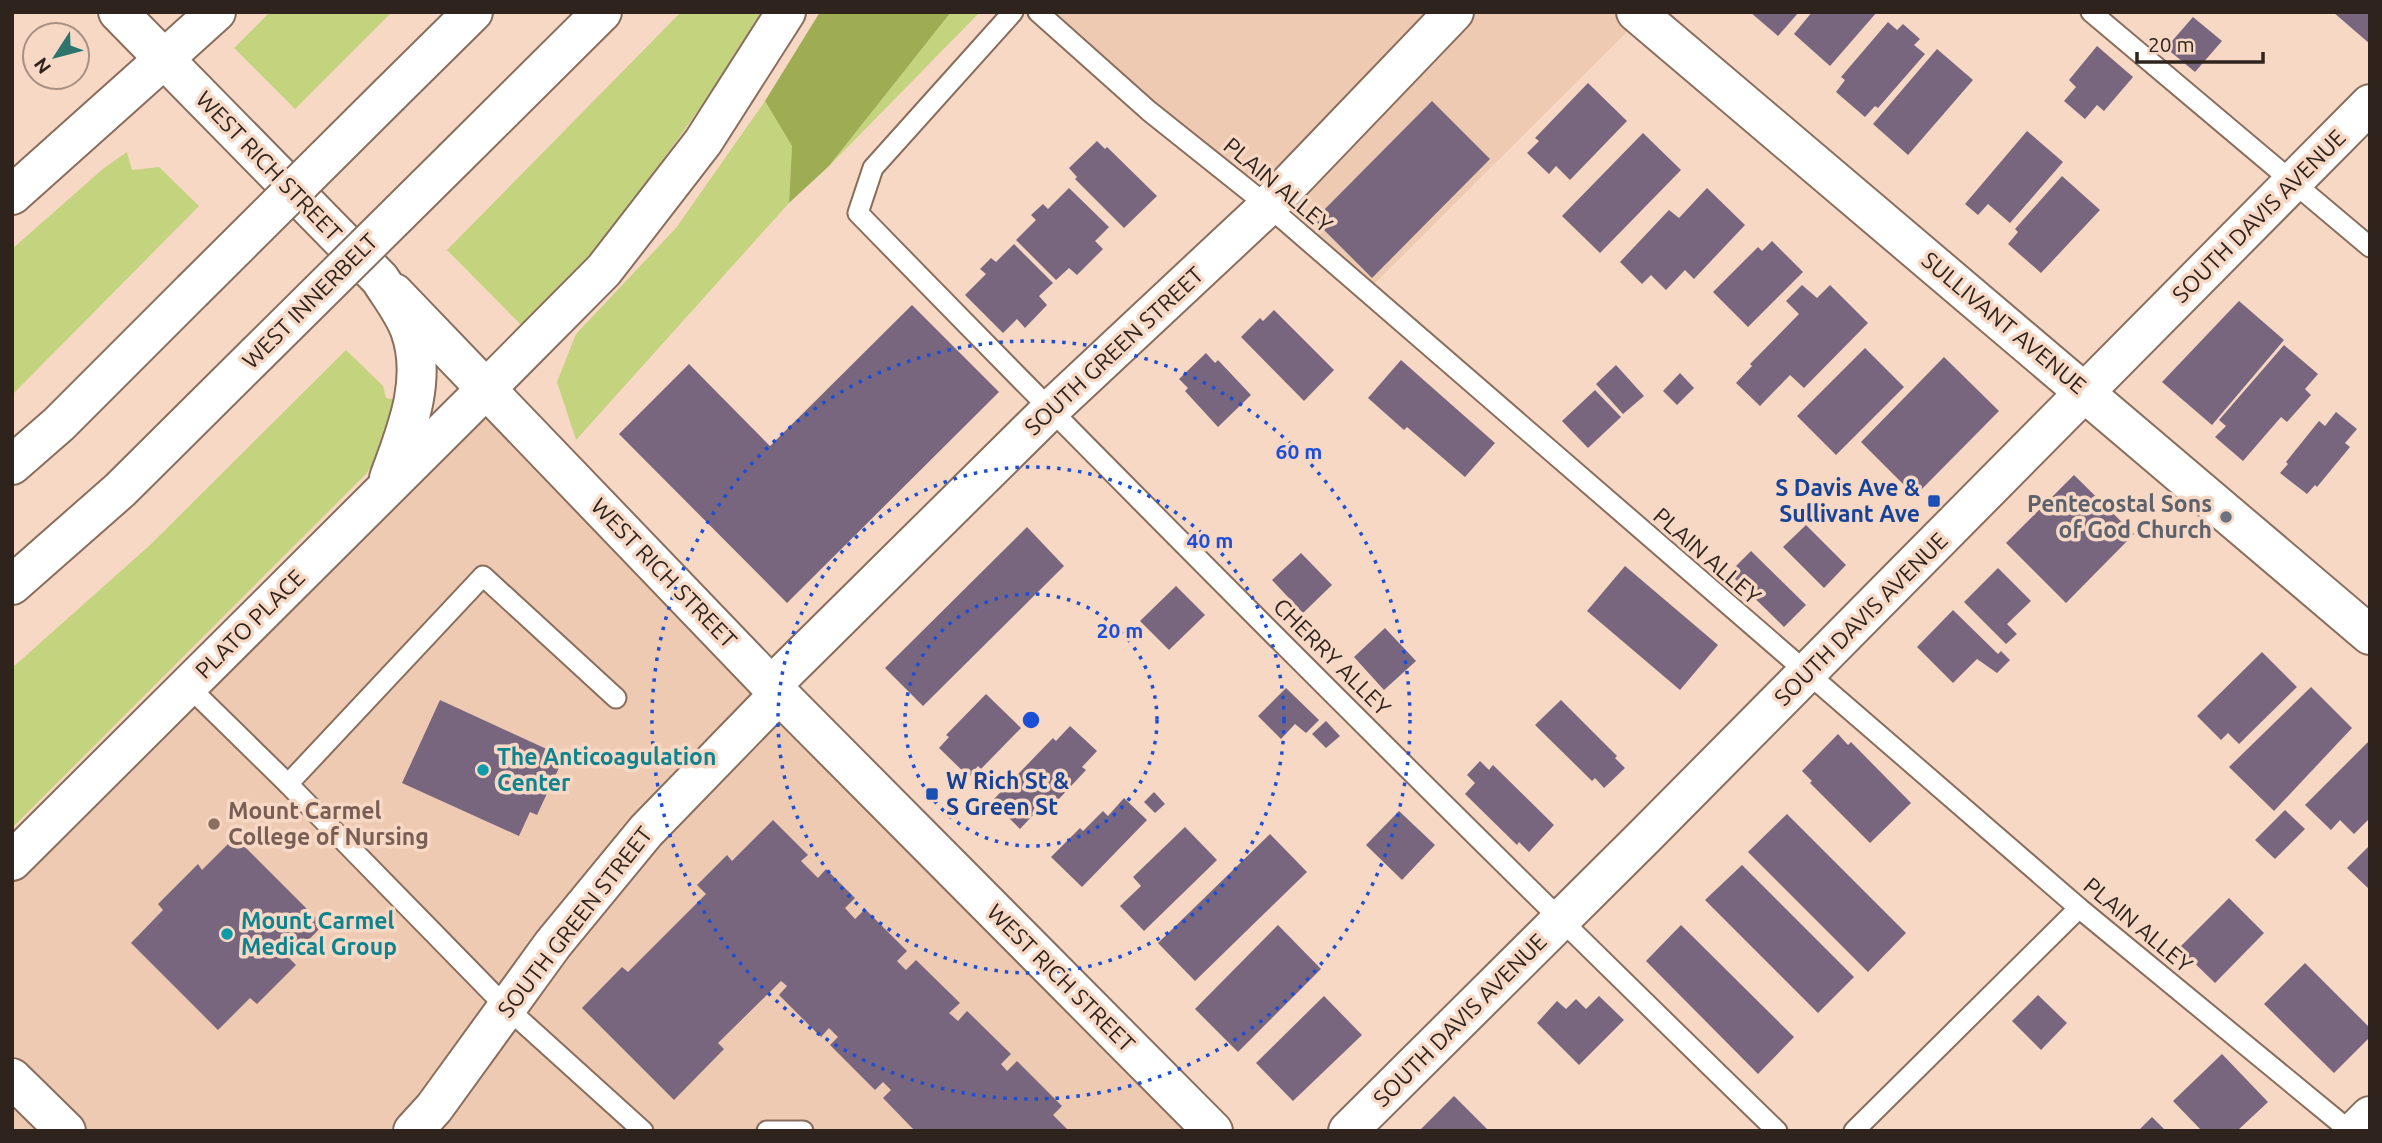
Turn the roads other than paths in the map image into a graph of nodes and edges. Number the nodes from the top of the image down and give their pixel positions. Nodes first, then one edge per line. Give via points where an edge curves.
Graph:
1 (118, 12) edge
2 (216, 12) edge
3 (473, 12) edge
4 (602, 12) edge
5 (786, 12) edge
6 (1013, 12) edge
7 (1038, 12) edge
8 (1454, 12) edge
9 (1636, 12) edge
10 (2091, 12) edge
11 (164, 59) junction
12 (2370, 104) edge
13 (2293, 181) junction
14 (12, 195) edge
15 (1268, 206) junction
16 (2370, 247) edge
17 (380, 279) junction
18 (486, 388) junction
19 (2085, 391) junction
20 (1050, 410) junction
21 (12, 464) edge
22 (385, 490) junction
23 (12, 585) edge
24 (2370, 635) edge
25 (1805, 674) junction
26 (188, 686) junction
27 (775, 690) junction
28 (615, 698) dead end
29 (288, 784) junction
30 (12, 861) edge
31 (2078, 908) junction
32 (1560, 920) junction
33 (507, 1008) junction
34 (12, 1078) edge
35 (2370, 1116) edge
36 (66, 1131) edge
37 (414, 1131) edge
38 (643, 1131) edge
39 (767, 1131) edge
40 (803, 1131) edge
41 (1213, 1131) edge
42 (1348, 1131) edge
43 (1777, 1131) edge
44 (1854, 1131) edge
45 (2353, 1131) edge

1 - 11 main road, WEST RICH STREET
2 - 11 main road
3 - 21 main road, bridge via 59,424
4 - 23 main road, WEST INNERBELT, bridge via 120,490
5 - 18 main road, PLATO PLACE via 703,142 604,270
6 - 20 lane, CHERRY ALLEY via 873,169 858,212
7 - 15 lane, PLAIN ALLEY via 1149,111
8 - 15 main road, SOUTH GREEN STREET
9 - 19 main road, SULLIVANT AVENUE
10 - 13 lane
11 - 14 main road
11 - 17 main road, WEST RICH STREET
12 - 13 main road, SOUTH DAVIS AVENUE
13 - 16 lane
13 - 19 main road, SOUTH DAVIS AVENUE
15 - 20 main road, SOUTH GREEN STREET
15 - 25 lane, PLAIN ALLEY
17 - 18 main road, WEST RICH STREET
17 - 22 main road via 410,330 415,369 413,415
18 - 22 main road, PLATO PLACE
18 - 27 main road, WEST RICH STREET
19 - 24 main road, SULLIVANT AVENUE
19 - 25 main road, SOUTH DAVIS AVENUE
20 - 27 main road, SOUTH GREEN STREET
20 - 32 lane, CHERRY ALLEY
22 - 26 main road, PLATO PLACE
25 - 31 lane, PLAIN ALLEY
25 - 32 main road, SOUTH DAVIS AVENUE
26 - 29 lane
26 - 30 main road, PLATO PLACE
27 - 33 main road, SOUTH GREEN STREET via 646,831
27 - 41 main road, WEST RICH STREET
28 - 29 lane via 483,576
29 - 33 lane
31 - 44 lane
31 - 45 lane, PLAIN ALLEY
32 - 42 main road, SOUTH DAVIS AVENUE
32 - 43 lane, CHERRY ALLEY
33 - 37 main road, SOUTH GREEN STREET
33 - 38 lane
34 - 36 main road
35 - 45 main road
39 - 40 lane

